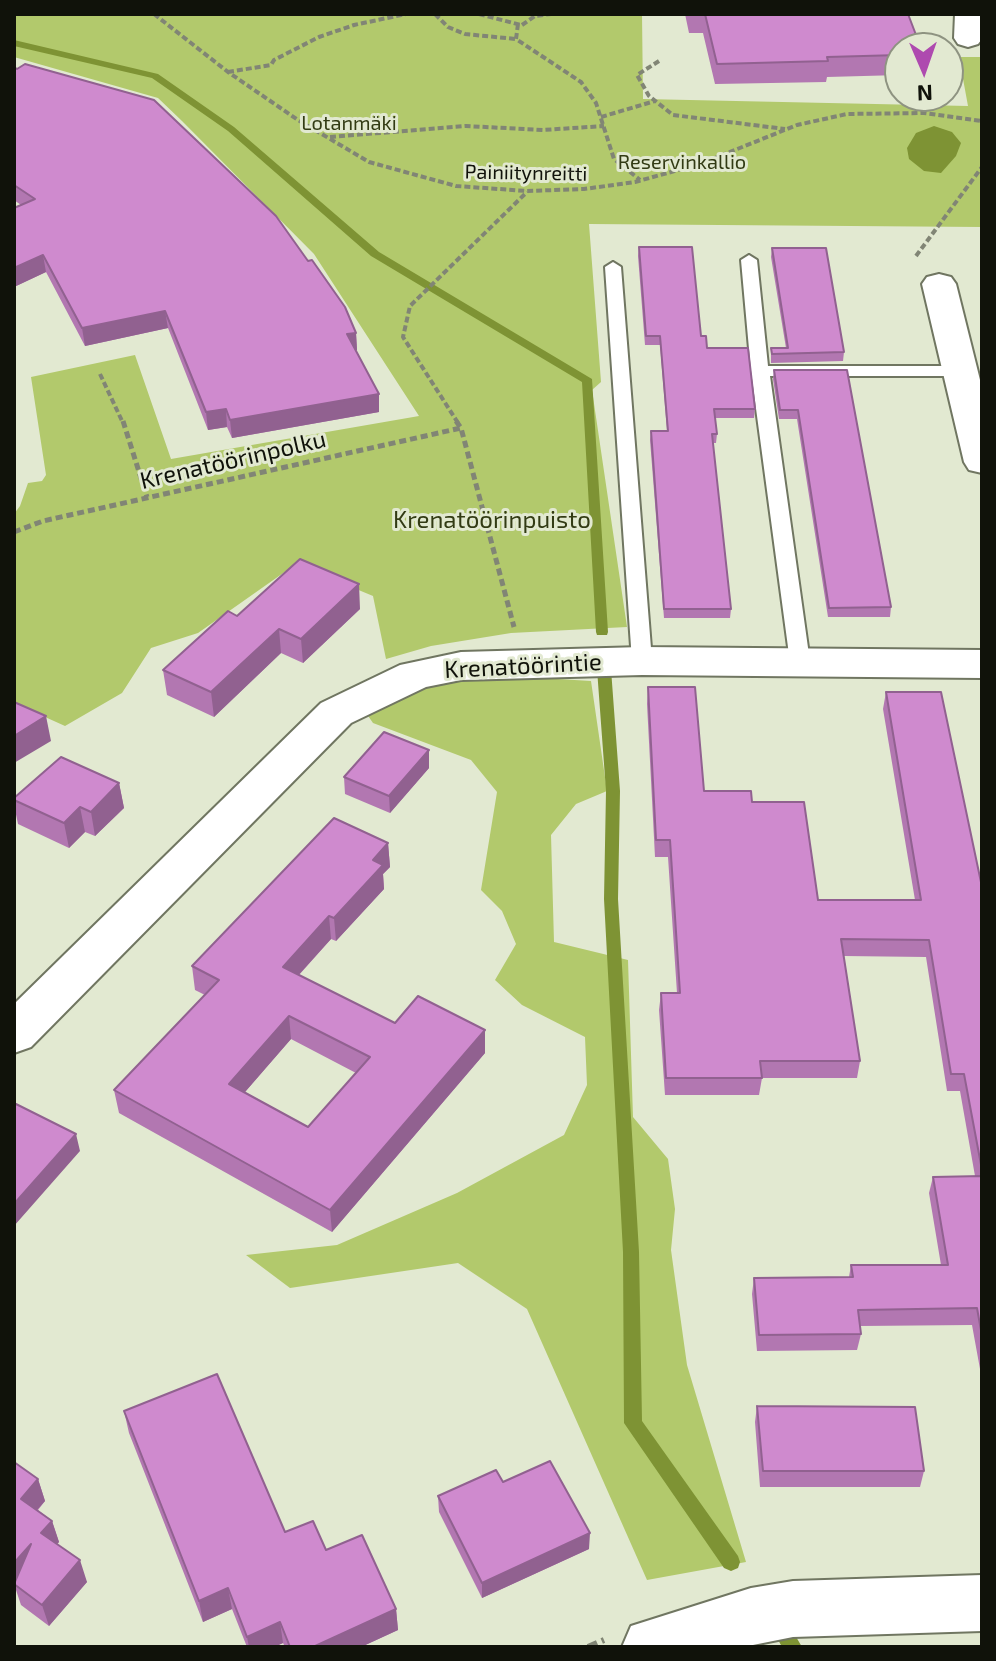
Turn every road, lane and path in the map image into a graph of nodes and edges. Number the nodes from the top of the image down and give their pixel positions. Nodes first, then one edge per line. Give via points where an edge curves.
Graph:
1 (154, 14) edge
2 (406, 14) edge
3 (435, 14) edge
4 (479, 14) edge
5 (518, 14) edge
6 (551, 14) edge
7 (520, 25) junction
8 (516, 39) junction
9 (659, 61) dead end
10 (228, 72) junction
11 (655, 101) junction
12 (601, 117) junction
13 (982, 121) edge
14 (604, 126) junction
15 (786, 129) junction
16 (327, 137) junction
17 (982, 167) edge
18 (640, 181) junction
19 (527, 191) junction
20 (749, 260) dead end
21 (613, 267) dead end
22 (939, 284) joint
23 (760, 371) junction
24 (960, 371) junction
25 (100, 374) dead end
26 (461, 428) junction
27 (982, 462) edge
28 (147, 497) junction
29 (14, 532) edge
30 (642, 661) junction
31 (800, 662) junction
32 (524, 663) junction
33 (982, 664) edge
34 (14, 1034) edge
35 (982, 1603) edge
36 (652, 1647) edge

1 - 10 path, Painiitynreitti
2 - 10 path via 319,37 271,65
3 - 8 path via 465,34
4 - 7 path
5 - 7 path
6 - 7 path
7 - 8 path
8 - 12 path via 581,82
9 - 11 path via 637,75
10 - 16 path, Painiitynreitti
11 - 12 path
11 - 15 path via 673,115
12 - 14 path
13 - 15 path, Painiitynreitti via 924,113 847,114
14 - 16 path via 466,126
14 - 18 path via 614,159
15 - 18 path, Painiitynreitti via 700,164
16 - 19 path, Painiitynreitti via 369,162 456,186
17 - 22 path via 911,263 913,274
18 - 19 path, Painiitynreitti
19 - 26 path via 410,306 403,337
20 - 23 lane
21 - 30 lane
22 - 24 street
23 - 24 lane
23 - 31 lane
24 - 27 street
25 - 28 path via 128,432
26 - 28 path, Krenatöörinpolku
26 - 32 path
28 - 29 path, Krenatöörinpolku
30 - 31 street, Krenatöörintie
30 - 32 street, Krenatöörintie
31 - 33 street, Krenatöörintie
32 - 34 street, Krenatöörintie via 415,675 336,713
35 - 36 street via 793,1609 751,1616

